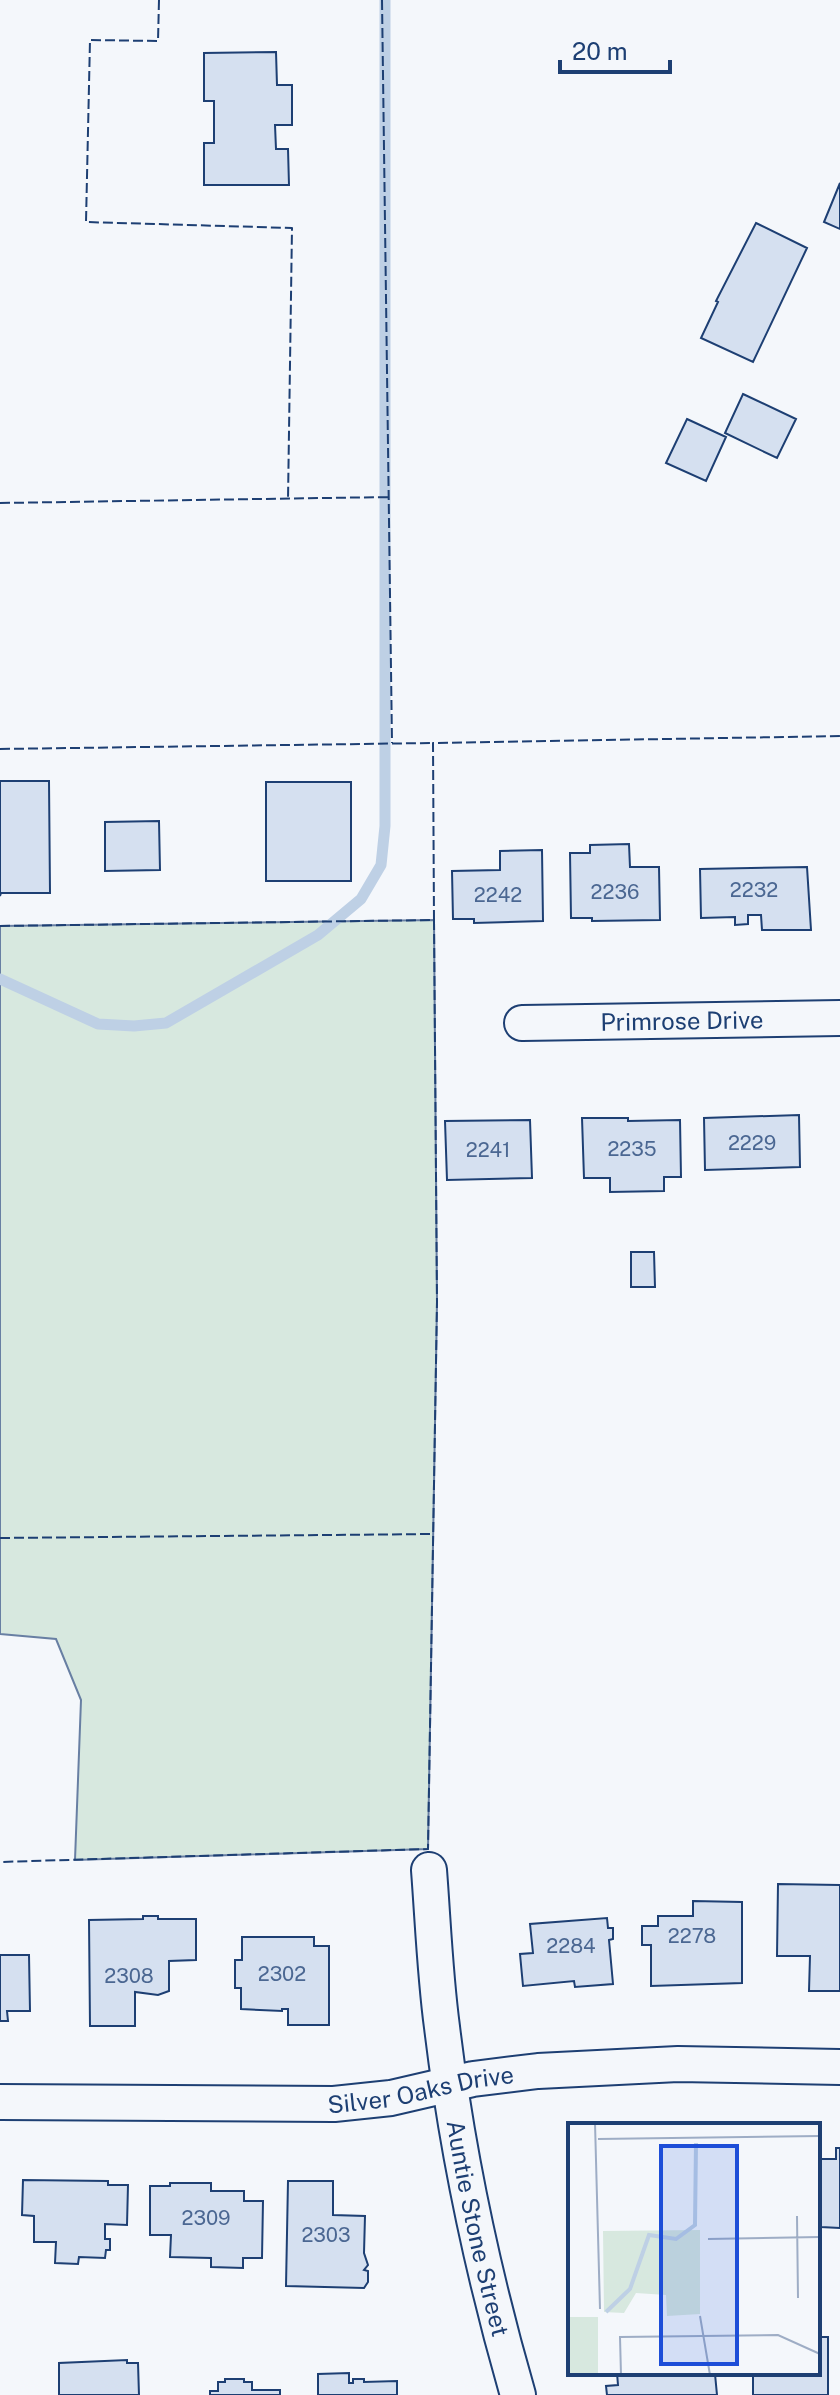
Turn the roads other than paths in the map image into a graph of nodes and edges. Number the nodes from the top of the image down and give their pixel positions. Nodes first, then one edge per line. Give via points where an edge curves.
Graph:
1 (840, 1018) edge
2 (522, 1023) dead end
3 (429, 1870) dead end
4 (840, 2067) edge
5 (450, 2084) junction
6 (0, 2102) edge
7 (518, 2395) edge

1 - 2 street, Primrose Drive
3 - 5 street, Auntie Stone Street
4 - 5 street, Silver Oaks Drive via 678,2064 538,2071
5 - 6 street, Silver Oaks Drive via 334,2104
5 - 7 street, Auntie Stone Street via 473,2218

